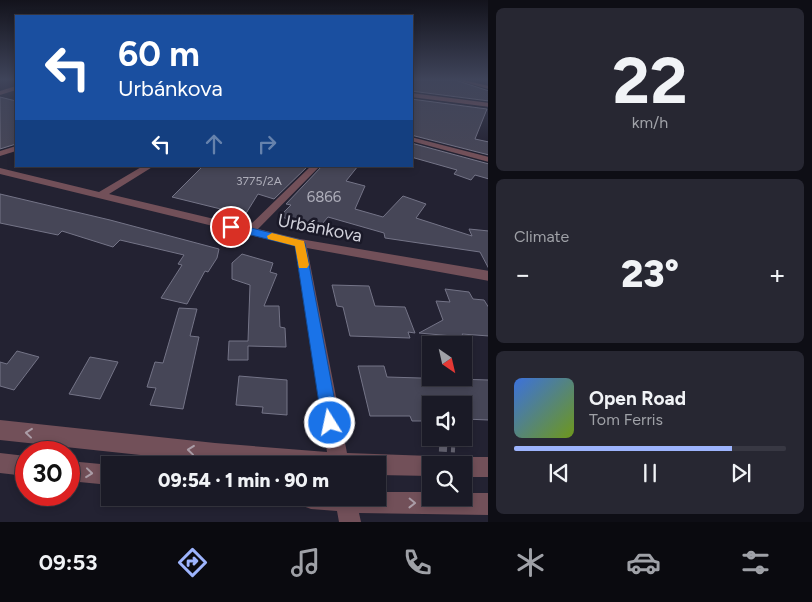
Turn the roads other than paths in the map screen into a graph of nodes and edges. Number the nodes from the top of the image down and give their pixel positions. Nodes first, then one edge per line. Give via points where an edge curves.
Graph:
1 (413, 140) edge
2 (15, 148) edge
3 (0, 154) edge
4 (488, 160) edge
5 (148, 167) edge
6 (315, 167) edge
7 (0, 171) edge
8 (100, 195) junction
9 (250, 231) junction
10 (300, 243) junction
11 (488, 276) edge
12 (0, 430) edge
13 (257, 456) edge
14 (337, 456) edge
15 (422, 459) edge
16 (386, 461) edge
17 (472, 462) edge
18 (0, 463) edge
19 (15, 465) edge
20 (488, 467) edge
21 (80, 472) edge
22 (101, 474) edge
23 (488, 504) edge
24 (347, 507) edge

1 - 4 street
2 - 3 street
5 - 8 street
6 - 9 street
7 - 8 street, Urbánkova
8 - 9 street, Urbánkova
9 - 10 street, Urbánkova
10 - 11 street, Urbánkova
10 - 14 street
13 -> 12 street
15 - 16 street
17 - 20 street
18 - 19 street
21 -> 22 street
24 -> 23 street

